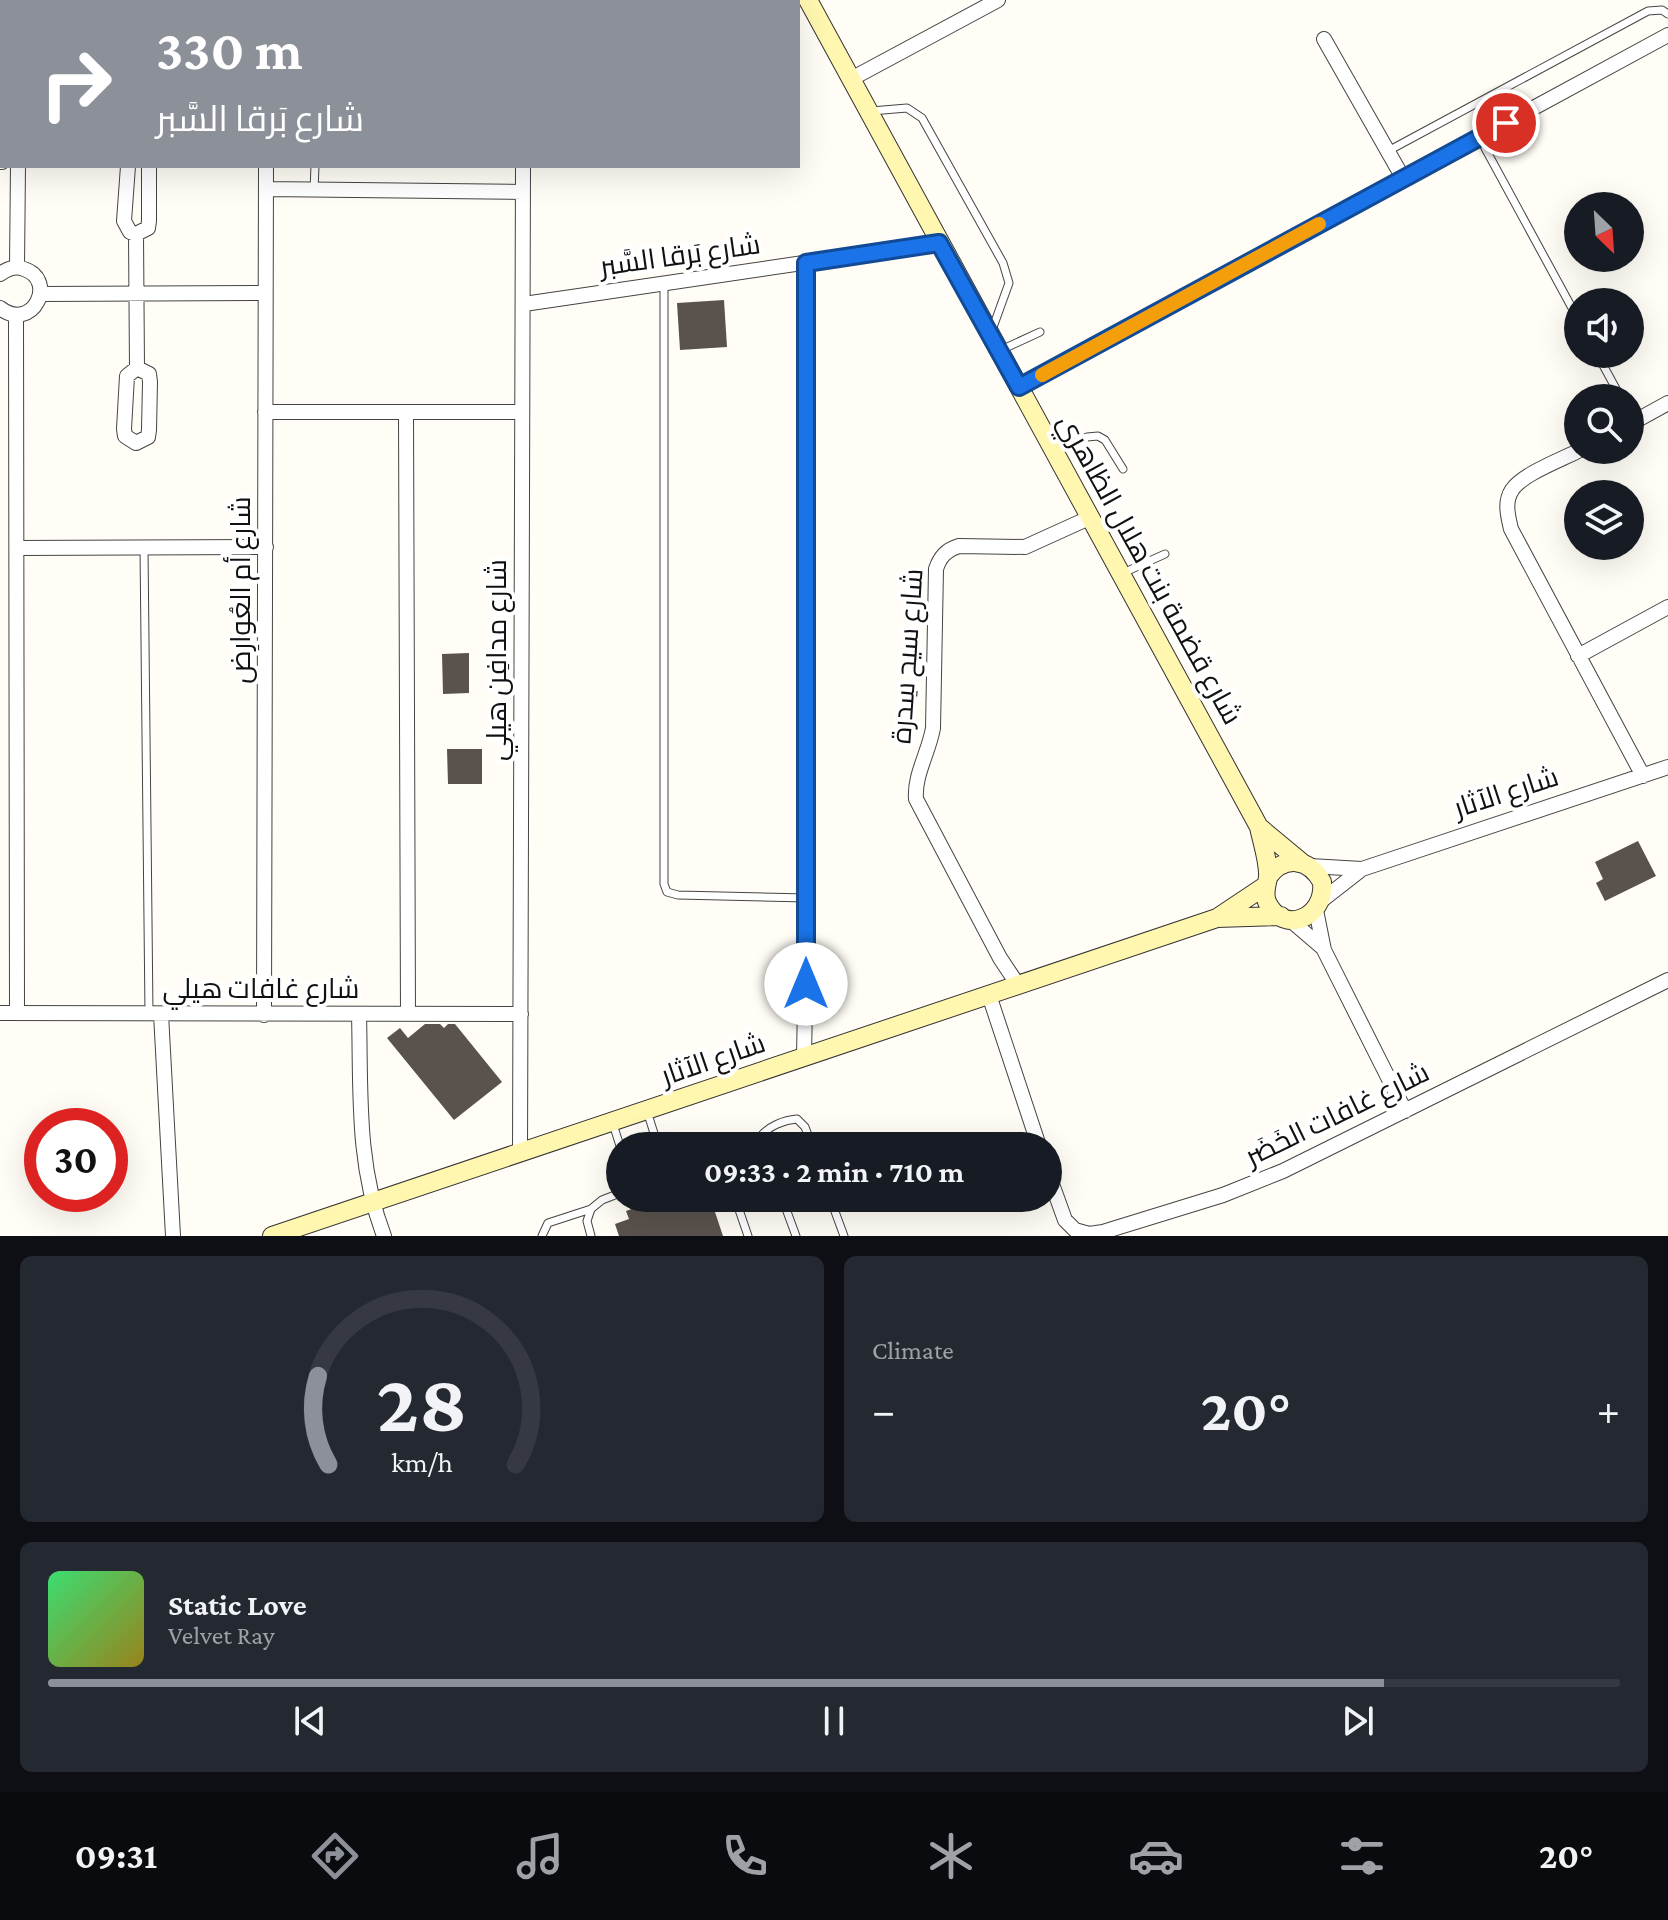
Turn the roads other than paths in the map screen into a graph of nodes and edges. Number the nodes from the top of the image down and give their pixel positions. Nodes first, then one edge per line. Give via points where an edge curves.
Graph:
1 (808, 0) edge
2 (998, 0) edge
3 (1668, 14) edge
4 (1668, 35) edge
5 (1324, 39) dead end
6 (851, 79) junction
7 (869, 112) junction
8 (1479, 137) junction
9 (1388, 151) junction
10 (18, 168) edge
11 (128, 168) edge
12 (149, 168) edge
13 (266, 168) edge
14 (315, 168) edge
15 (523, 168) edge
16 (1403, 178) junction
17 (266, 189) junction
18 (314, 190) junction
19 (523, 192) junction
20 (136, 234) junction
21 (939, 243) junction
22 (806, 263) junction
23 (17, 267) junction
24 (0, 274) edge
25 (664, 284) junction
26 (135, 293) junction
27 (264, 293) junction
28 (1564, 293) edge
29 (40, 294) junction
30 (524, 304) junction
31 (0, 308) edge
32 (16, 315) junction
33 (1040, 332) dead end
34 (995, 343) junction
35 (137, 368) junction
36 (1019, 387) junction
37 (1668, 403) edge
38 (265, 412) junction
39 (406, 412) junction
40 (522, 412) junction
41 (1644, 414) edge
42 (1054, 452) junction
43 (1564, 458) edge
44 (1123, 469) dead end
45 (1089, 518) junction
46 (266, 547) junction
47 (17, 548) junction
48 (144, 548) junction
49 (1165, 554) dead end
50 (1120, 574) junction
51 (1668, 607) edge
52 (1578, 656) junction
53 (1668, 767) edge
54 (1643, 776) junction
55 (1259, 827) junction
56 (1305, 864) junction
57 (1362, 869) junction
58 (1266, 881) junction
59 (807, 898) junction
60 (1318, 906) junction
61 (1217, 918) junction
62 (1285, 918) junction
63 (1324, 950) junction
64 (1668, 980) edge
65 (1018, 985) junction
66 (989, 995) junction
67 (0, 1013) edge
68 (17, 1013) junction
69 (155, 1014) junction
70 (359, 1014) junction
71 (408, 1014) junction
72 (521, 1014) junction
73 (264, 1015) junction
74 (804, 1057) junction
75 (647, 1111) junction
76 (1405, 1111) junction
77 (613, 1122) junction
78 (616, 1132) edge
79 (654, 1132) edge
80 (764, 1132) edge
81 (807, 1132) edge
82 (1034, 1132) edge
83 (520, 1154) junction
84 (606, 1198) edge
85 (371, 1203) junction
86 (591, 1209) junction
87 (740, 1212) edge
88 (787, 1212) edge
89 (835, 1212) edge
90 (1062, 1212) edge
91 (173, 1236) edge
92 (272, 1236) edge
93 (384, 1236) edge
94 (542, 1236) edge
95 (591, 1236) edge
96 (748, 1236) edge
97 (796, 1236) edge
98 (844, 1236) edge

1 - 6 street, شارع قضمة بنت هلال الظاهري
2 - 6 street
3 - 9 lane via 1648,11
4 - 8 street
5 - 9 street
6 - 7 street, شارع قضمة بنت هلال الظاهري
7 - 21 street, شارع قضمة بنت هلال الظاهري
7 - 34 lane via 907,108 917,113 1003,263 1009,283
8 - 16 street
8 - 28 lane
9 - 16 street
10 - 23 street
11 - 20 street via 124,221
12 - 20 street via 149,221
13 - 17 street, شارع أم العُوارِض
14 - 18 lane
15 - 19 street, شارع مدافِن هيلي
16 - 36 street
17 - 18 street
17 - 27 street, شارع أم العُوارِض
18 - 19 street
19 - 30 street, شارع مدافِن هيلي
20 - 26 street
21 - 22 street, شارع بَرقا السَّبر
21 - 34 street, شارع قضمة بنت هلال الظاهري
22 - 25 street, شارع بَرقا السَّبر
22 - 59 street
23 - 24 street
23 - 29 street via 35,275
25 - 30 street, شارع بَرقا السَّبر
25 - 59 lane via 664,884 667,892 678,895
26 - 27 street
26 - 29 street
26 - 35 street
27 - 38 street, شارع أم العُوارِض
29 - 32 street via 32,309
30 - 40 street, شارع مدافِن هيلي
31 - 32 street
32 - 47 street
33 - 34 lane
34 - 36 street, شارع قضمة بنت هلال الظاهري
35 - 35 street via 127,376 124,429 136,443 148,437 150,382 149,374
36 - 42 street, شارع قضمة بنت هلال الظاهري
37 - 41 street
38 - 39 street
38 - 46 street, شارع أم العُوارِض
39 - 40 street
39 - 71 street
40 - 72 street, شارع مدافِن هيلي
42 - 44 lane via 1098,436
42 - 45 street, شارع قضمة بنت هلال الظاهري
43 - 52 street via 1524,479 1507,501 1511,529
45 - 50 street, شارع قضمة بنت هلال الظاهري
45 - 65 street, شارع سيح سِدرة via 1025,547 959,546 936,569 933,728 916,799
46 - 48 street
46 - 73 street, شارع أم العُوارِض
47 - 48 street
47 - 68 street
48 - 69 lane
49 - 50 lane
50 - 55 street, شارع قضمة بنت هلال الظاهري
51 - 52 street
52 - 54 street
53 - 54 street, شارع الآثار
54 - 57 street, شارع الآثار
55 - 56 street, شارع قضمة بنت هلال الظاهري
55 - 58 street, شارع قضمة بنت هلال الظاهري
56 - 57 street, شارع الآثار
56 - 58 street via 1281,864
56 - 60 street via 1322,882
57 - 60 street, شارع الآثار
58 - 61 street, شارع الآثار
58 - 62 street via 1268,904
59 - 74 street
60 - 62 street via 1307,916
60 - 63 street
61 - 62 street, شارع الآثار
61 - 65 street, شارع الآثار
62 - 63 street
63 - 76 street
64 - 76 street, شارع غافات الخَضَر
65 - 66 street, شارع الآثار
66 - 74 street, شارع الآثار
66 - 82 street
67 - 68 street, شارع غافات هيلي
68 - 69 street, شارع غافات هيلي
69 - 73 street, شارع غافات هيلي
69 - 91 street
70 - 71 street, شارع غافات هيلي
70 - 73 street, شارع غافات هيلي
70 - 85 street via 363,1159
71 - 72 street, شارع غافات هيلي
72 - 83 street, شارع مدافِن هيلي
74 - 75 street, شارع الآثار
75 - 77 street, شارع الآثار
75 - 79 lane
76 - 90 street, شارع غافات الخَضَر via 1248,1185 1096,1234 1075,1230
77 - 78 lane
77 - 83 street, شارع الآثار
80 - 81 lane via 797,1119
83 - 85 street, شارع الآثار
84 - 86 lane
85 - 92 street, شارع الآثار
85 - 93 street
86 - 94 lane via 548,1223
86 - 95 lane
87 - 96 lane
88 - 97 lane
89 - 98 lane

